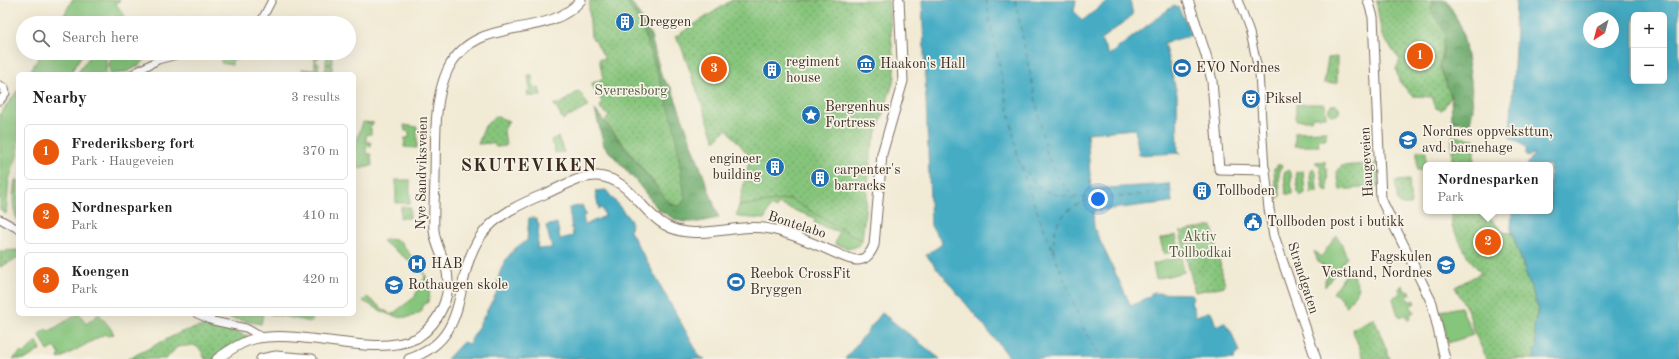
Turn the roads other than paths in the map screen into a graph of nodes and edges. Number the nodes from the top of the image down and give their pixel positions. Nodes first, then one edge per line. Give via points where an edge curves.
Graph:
1 (272, 0) edge
2 (581, 0) edge
3 (899, 0) edge
4 (1188, 0) edge
5 (1238, 0) edge
6 (1368, 0) edge
7 (264, 16) edge
8 (158, 60) edge
9 (136, 72) edge
10 (0, 85) edge
11 (0, 101) edge
12 (1265, 170) junction
13 (0, 219) edge
14 (16, 228) edge
15 (202, 316) edge
16 (264, 338) junction
17 (217, 359) edge
18 (261, 359) edge
19 (312, 359) edge
20 (409, 359) edge
21 (1316, 359) edge
22 (1445, 359) edge

1 - 7 street
2 - 16 main road, Nye Sandviksveien via 563,16 490,33 480,38 461,51 448,70 442,85 438,112 434,194 435,237 448,281 442,310 430,328 411,342 380,349 285,337
3 - 20 main road, Bontelabo via 903,81 882,154 874,245 866,257 857,260 765,228 746,226 697,232 675,230 657,220 622,185 606,178 591,177 572,182 516,207 493,222 480,236 470,256 460,305 451,325 436,344
4 - 12 main road via 1212,81 1218,169
5 - 12 street via 1250,34 1259,73
6 - 22 main road, Haugeveien via 1372,17 1381,199 1432,303
8 - 9 street
10 - 11 street via 5,88 6,93
12 - 21 main road, Strandgaten via 1274,236
13 - 14 street
15 - 16 street via 246,328
16 - 17 main road, Nye Sandviksveien via 243,343
18 - 19 main road via 276,356

